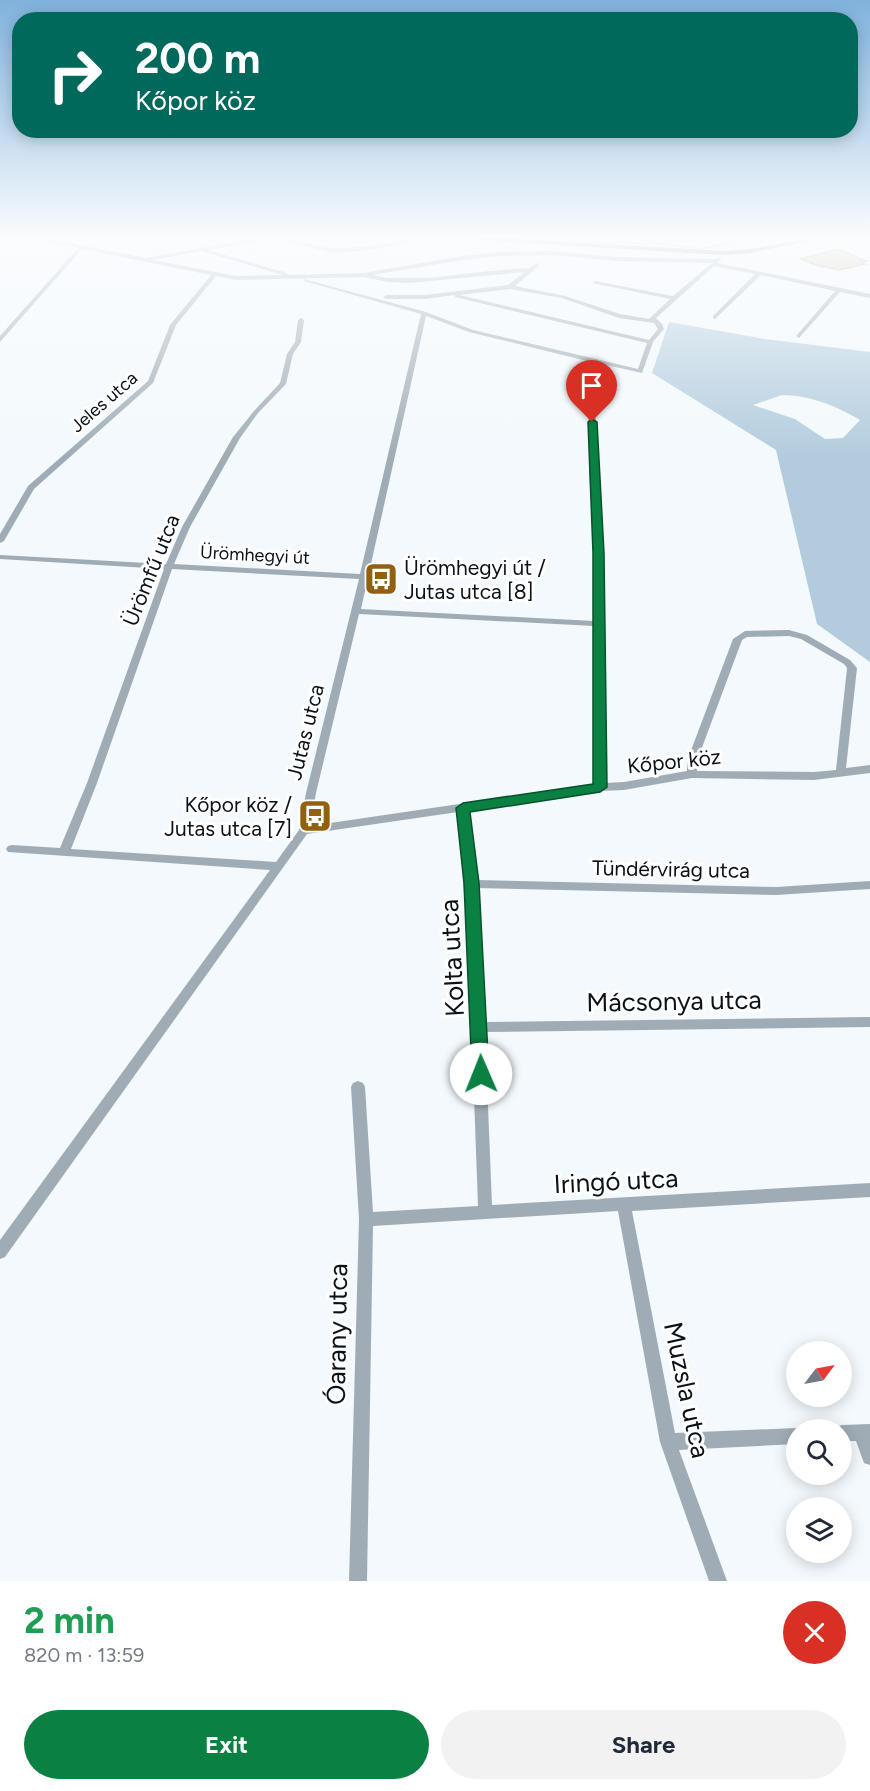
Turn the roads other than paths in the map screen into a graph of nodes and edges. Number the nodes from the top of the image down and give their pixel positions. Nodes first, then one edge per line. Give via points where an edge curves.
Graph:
1 (26, 310) edge
2 (185, 310) edge
3 (413, 310) edge
4 (516, 310) edge
5 (602, 310) edge
6 (661, 310) edge
7 (722, 310) edge
8 (821, 310) edge
9 (424, 313) junction
10 (715, 317) dead end
11 (302, 320) dead end
12 (653, 321) junction
13 (799, 336) dead end
14 (0, 340) edge
15 (650, 342) junction
16 (590, 360) junction
17 (0, 541) edge
18 (0, 557) edge
19 (169, 566) junction
20 (364, 577) junction
21 (355, 611) junction
22 (600, 624) junction
23 (870, 769) edge
24 (841, 770) junction
25 (692, 774) junction
26 (600, 787) junction
27 (463, 808) junction
28 (304, 831) junction
29 (12, 849) dead end
30 (64, 851) junction
31 (280, 866) junction
32 (471, 884) junction
33 (870, 885) edge
34 (870, 1022) edge
35 (480, 1027) junction
36 (358, 1088) dead end
37 (870, 1190) edge
38 (624, 1204) junction
39 (484, 1213) junction
40 (366, 1219) junction
41 (0, 1252) edge
42 (866, 1432) edge
43 (786, 1436) edge
44 (668, 1442) junction
45 (870, 1456) edge
46 (358, 1581) edge
47 (718, 1581) edge

1 - 14 street
2 - 17 street, Jeles utca via 173,325 151,382 31,488
3 - 9 street
4 - 15 street
5 - 12 street
6 - 12 street
7 - 10 street
8 - 13 street
9 - 16 street via 471,331
9 - 20 street, Jutas utca
11 - 19 street, Ürömfű utca via 283,384 237,437 199,502
12 - 15 street via 661,329
15 - 16 street via 640,372
16 - 22 street via 587,374 594,440
18 - 19 street, Ürömhegyi út
19 - 20 street, Ürömhegyi út
19 - 30 street, Ürömfű utca
20 - 21 street, Jutas utca
21 - 22 street
21 - 28 street, Jutas utca
22 - 26 street
23 - 24 street, Kőpor köz
24 - 25 street, Kőpor köz via 814,776
24 - 25 street via 852,668 796,634 745,634 738,639 692,761
25 - 26 street, Kőpor köz
26 - 27 street, Kőpor köz
27 - 28 street, Kőpor köz
27 - 32 street, Kolta utca
28 - 31 street, Jutas utca
29 - 30 street
30 - 31 street
31 - 41 street, Jutas utca
32 - 33 street, Tündérvirág utca via 776,891
32 - 35 street, Kolta utca
34 - 35 street, Mácsonya utca
35 - 39 street, Kolta utca
36 - 40 street, Óarany utca
37 - 38 street, Iringó utca
38 - 39 street, Iringó utca
38 - 44 street, Muzsla utca
39 - 40 street, Iringó utca
40 - 46 street, Óarany utca
42 - 45 street
43 - 44 street
44 - 47 street, Muzsla utca

